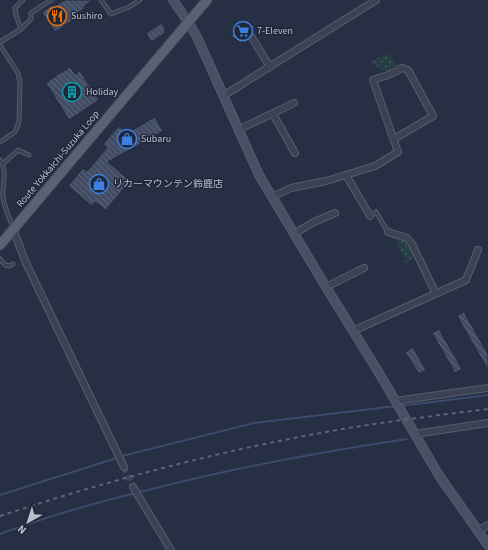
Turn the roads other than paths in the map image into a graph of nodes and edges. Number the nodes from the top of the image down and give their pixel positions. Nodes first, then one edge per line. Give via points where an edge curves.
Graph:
1 (23, 0) edge
2 (51, 0) edge
3 (101, 0) edge
4 (140, 0) edge
5 (173, 0) edge
6 (207, 0) edge
7 (214, 0) edge
8 (376, 0) edge
9 (189, 24) junction
10 (21, 29) junction
11 (251, 36) dead end
12 (0, 42) edge
13 (0, 45) edge
14 (270, 67) junction
15 (223, 96) junction
16 (294, 103) dead end
17 (273, 114) junction
18 (238, 130) junction
19 (394, 139) junction
20 (0, 142) edge
21 (295, 153) dead end
22 (29, 155) dead end
23 (0, 160) edge
24 (2, 164) junction
25 (346, 175) junction
26 (272, 197) junction
27 (335, 213) dead end
28 (370, 216) joint
29 (14, 229) junction
30 (388, 232) joint
31 (294, 234) junction
32 (0, 245) edge
33 (478, 250) dead end
34 (0, 258) edge
35 (13, 264) dead end
36 (364, 268) dead end
37 (326, 287) junction
38 (436, 294) junction
39 (353, 331) junction
40 (488, 388) edge
41 (398, 404) junction
42 (488, 423) edge
43 (415, 434) junction
44 (124, 467) tunnel mouth
45 (136, 491) tunnel mouth
46 (488, 525) edge
47 (478, 532) junction
48 (488, 545) edge
49 (171, 550) edge

1 - 10 lane via 15,8
2 - 10 lane via 31,13 31,19
3 - 4 lane via 111,14
5 - 9 street
6 - 9 main road, Route Yokkaichi-Suzuka Loop
7 - 9 main road, Route Yokkaichi-Suzuka Loop
8 - 14 street
9 - 15 street
9 - 29 main road, Route Yokkaichi-Suzuka Loop
10 - 12 lane
11 - 14 street
13 - 20 lane via 18,73 20,83 19,122 15,132
14 - 15 street
15 - 18 street
16 - 17 street
17 - 18 street
17 - 21 street
18 - 26 street
19 - 19 street via 373,80 402,68 408,70 433,116
19 - 25 street via 398,152 375,166
22 - 24 lane via 18,150
23 - 24 lane
24 - 29 lane via 4,199
25 - 26 street via 291,188
25 - 28 street
26 - 31 street
27 - 31 street
28 - 30 lane via 376,212
29 - 32 main road, Route Yokkaichi-Suzuka Loop
29 - 44 street via 26,263
30 - 38 street via 407,238 412,244
31 - 37 street
33 - 38 street via 466,280
34 - 35 lane via 5,265
36 - 37 street
37 - 39 street
38 - 39 street
39 - 41 street
40 - 41 street
41 - 43 street
42 - 43 street
43 - 47 street via 440,477
45 - 49 street
46 - 47 street
47 - 48 street

